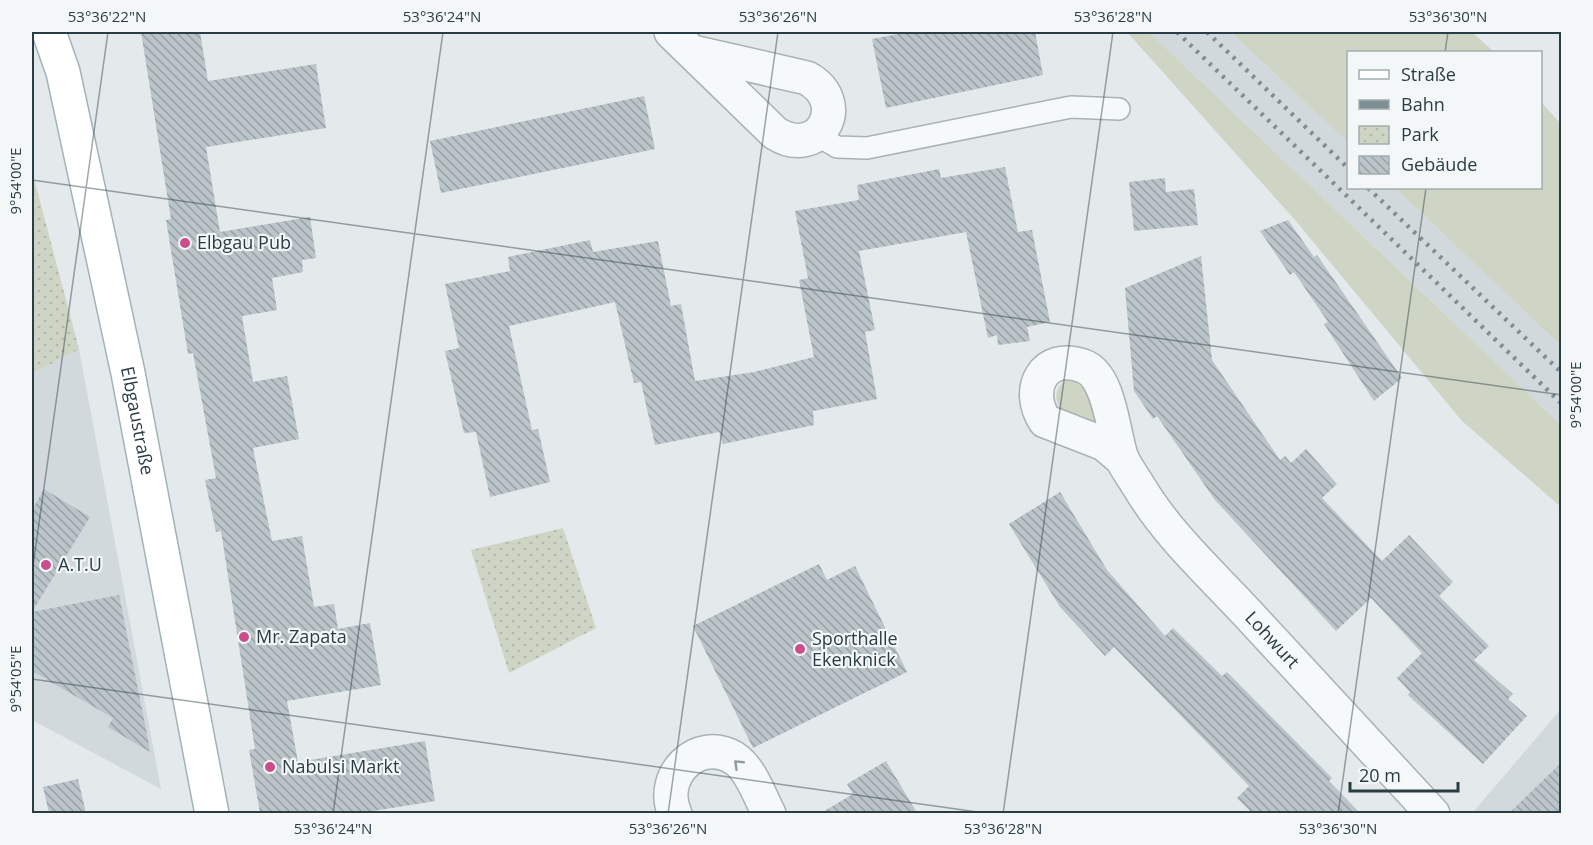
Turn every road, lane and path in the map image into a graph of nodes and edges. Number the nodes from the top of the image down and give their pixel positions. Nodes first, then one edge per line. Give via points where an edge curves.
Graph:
1 (48, 32) edge
2 (682, 42) edge
3 (1119, 109) dead end
4 (817, 135) junction
5 (1123, 460) dead end
6 (212, 813) edge
7 (675, 813) edge
8 (769, 813) edge
9 (1433, 813) edge

1 - 6 main road, Elbgaustraße via 63,72 123,350
2 - 4 street via 775,134 797,142
2 - 4 street via 817,84 829,103 828,118
3 - 4 lane via 1071,107 867,148 837,147
5 - 9 street, Lohwurt via 1161,521
8 -> 7 street via 743,766 720,753 702,753 689,759 676,773 670,789

